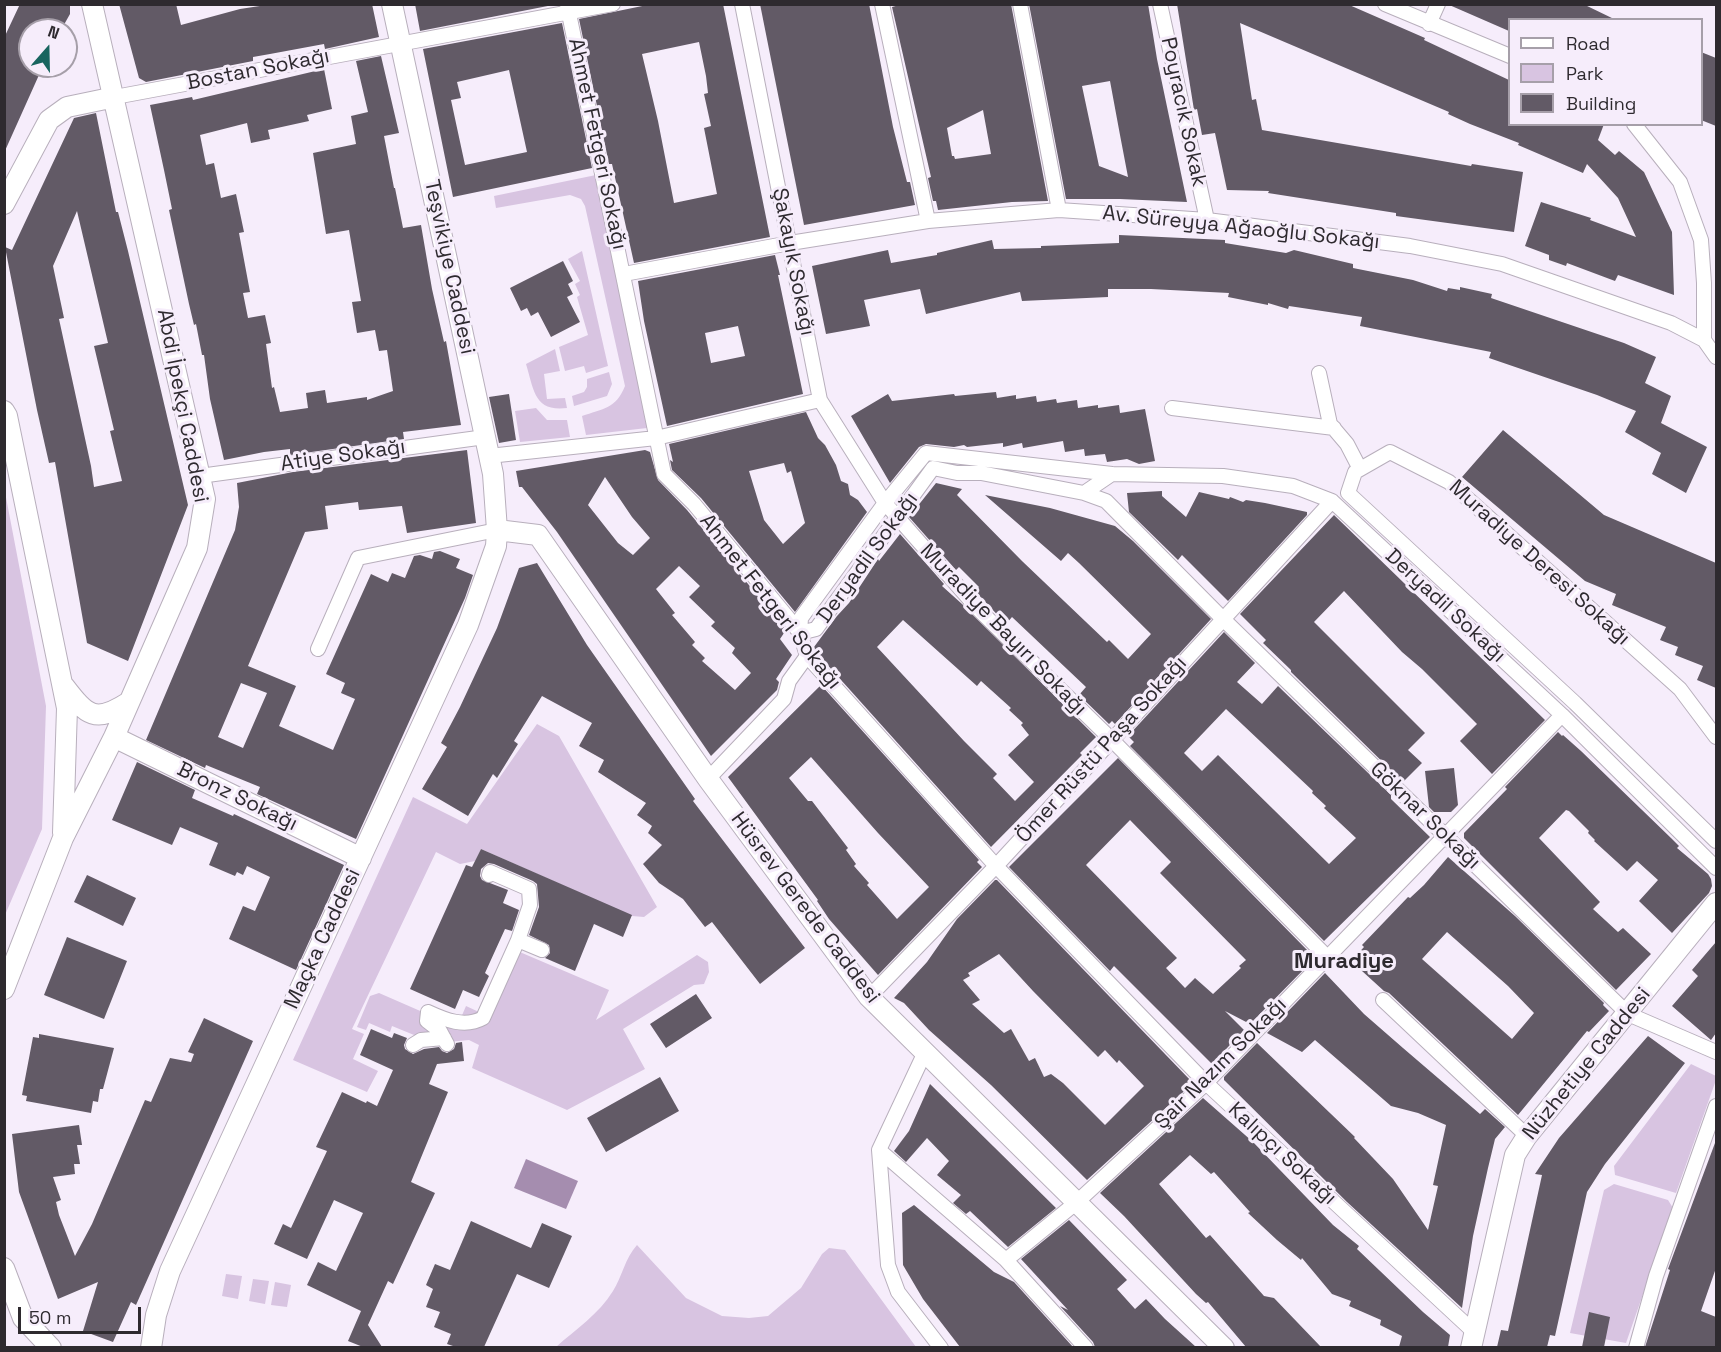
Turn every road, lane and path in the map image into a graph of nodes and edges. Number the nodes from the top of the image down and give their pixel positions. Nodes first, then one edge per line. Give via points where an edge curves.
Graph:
1 (92, 4) edge
2 (392, 4) edge
3 (613, 4) edge
4 (741, 4) edge
5 (882, 4) edge
6 (1020, 4) edge
7 (1160, 4) edge
8 (1385, 4) edge
9 (1438, 4) edge
10 (568, 9) edge
11 (1430, 24) junction
12 (401, 44) junction
13 (1508, 56) edge
14 (114, 97) junction
15 (1636, 126) edge
16 (4, 204) edge
17 (1059, 210) junction
18 (1207, 220) junction
19 (928, 221) junction
20 (790, 243) junction
21 (624, 274) junction
22 (1704, 340) junction
23 (1716, 357) edge
24 (1319, 373) dead end
25 (820, 400) junction
26 (1172, 408) dead end
27 (4, 411) edge
28 (1334, 429) junction
29 (485, 437) junction
30 (656, 438) junction
31 (489, 456) junction
32 (959, 457) junction
33 (1360, 469) junction
34 (957, 473) junction
35 (1112, 474) junction
36 (200, 476) junction
37 (1084, 493) junction
38 (1332, 501) junction
39 (885, 503) junction
40 (897, 518) junction
41 (497, 530) junction
42 (1222, 618) junction
43 (800, 633) junction
44 (318, 649) dead end
45 (807, 656) junction
46 (61, 681) junction
47 (129, 702) junction
48 (1562, 715) junction
49 (114, 737) junction
50 (1716, 737) edge
51 (1112, 740) junction
52 (708, 779) junction
53 (1446, 836) junction
54 (63, 838) junction
55 (1716, 841) edge
56 (361, 858) junction
57 (996, 866) junction
58 (1716, 868) edge
59 (493, 873) dead end
60 (1716, 903) edge
61 (519, 940) junction
62 (542, 950) dead end
63 (1328, 958) junction
64 (4, 989) edge
65 (869, 997) junction
66 (1383, 1000) dead end
67 (1628, 1014) junction
68 (430, 1043) dead end
69 (925, 1052) junction
70 (1716, 1052) edge
71 (1206, 1083) junction
72 (1716, 1106) edge
73 (1527, 1136) junction
74 (879, 1150) junction
75 (1077, 1202) junction
76 (1006, 1260) junction
77 (4, 1268) edge
78 (1472, 1340) edge
79 (51, 1347) edge
80 (151, 1347) edge
81 (941, 1347) edge
82 (1086, 1347) edge
83 (1224, 1347) edge
84 (1636, 1347) edge

1 - 14 street, Abdi İpekçi Caddesi
2 - 12 street, Teşvikiye Caddesi
3 - 10 street, Bostan Sokağı
4 - 20 street, Şakayık Sokağı
5 - 19 street
6 - 17 street
7 - 18 street, Poyracık Sokak
8 - 11 street
9 - 11 street
10 - 12 street, Bostan Sokağı
10 - 21 street, Ahmet Fetgeri Sokağı
11 - 13 street
12 - 14 street, Bostan Sokağı
12 - 29 street, Teşvikiye Caddesi
14 - 16 street via 67,107 49,120
14 - 36 street, Abdi İpekçi Caddesi
15 - 22 street via 1680,182 1701,240
17 - 18 street, Av. Süreyya Ağaoğlu Sokağı
17 - 19 street, Av. Süreyya Ağaoğlu Sokağı
18 - 22 street, Av. Süreyya Ağaoğlu Sokağı via 1410,246 1502,264 1671,323
19 - 20 street, Av. Süreyya Ağaoğlu Sokağı
20 - 21 street, Av. Süreyya Ağaoğlu Sokağı
20 - 25 street, Şakayık Sokağı
21 - 30 street, Ahmet Fetgeri Sokağı
22 - 23 street
24 - 28 street
25 - 30 street
25 - 39 street, Şakayık Sokağı
26 - 28 street
27 - 46 street
28 - 33 street
29 - 31 street, Teşvikiye Caddesi
29 - 36 street, Atiye Sokağı
30 - 31 street
30 - 43 street, Ahmet Fetgeri Sokağı via 664,474 694,504
31 - 41 street, Teşvikiye Caddesi
32 - 34 street
32 - 35 street, Deryadil Sokağı
32 - 39 street, Deryadil Sokağı via 926,453
33 - 50 street, Muradiye Deresi Sokağı via 1390,452 1449,482 1680,689
33 - 55 street, Deryadil Sokağı via 1355,472 1348,493 1575,703
34 - 37 street, Deryadil Sokağı via 981,473
34 - 40 street, Deryadil Sokağı via 933,468
35 - 37 street
35 - 38 street, Deryadil Sokağı via 1222,476 1293,486
36 - 47 street, Abdi İpekçi Caddesi via 205,500 197,548
37 - 42 street, Göknar Sokağı via 1106,501
38 - 42 street, Ömer Rüstü Paşa Sokağı
38 - 48 street, Deryadil Sokağı
39 - 40 street, Muradiye Bayırı Sokağı
39 - 43 street, Deryadil Sokağı via 801,618
40 - 43 street, Deryadil Sokağı via 816,629
40 - 51 street, Muradiye Bayırı Sokağı via 978,609
41 - 44 street via 358,558
41 - 52 street, Hüsrev Gerede Caddesi via 538,535
41 - 56 street, Maçka Caddesi via 496,546 468,625
42 - 51 street, Ömer Rüstü Paşa Sokağı
42 - 53 street, Göknar Sokağı
43 - 45 street, Ahmet Fetgeri Sokağı
45 - 52 street via 789,681 784,699
45 - 57 street, Ahmet Fetgeri Sokağı
46 - 47 street via 81,708 99,715 112,713
46 - 54 street via 67,708
47 - 49 street, Abdi İpekçi Caddesi
48 - 53 street, Şair Nazım Sokağı
48 - 58 street, Deryadil Sokağı
49 - 54 street, Abdi İpekçi Caddesi
49 - 56 street, Bronz Sokağı
51 - 57 street, Ömer Rüstü Paşa Sokağı
51 - 63 street, Muradiye Bayırı Sokağı
52 - 65 street, Hüsrev Gerede Caddesi
53 - 63 street, Şair Nazım Sokağı
53 - 67 street, Göknar Sokağı
54 - 64 street, Abdi İpekçi Caddesi
56 - 80 street, Maçka Caddesi via 170,1271
57 - 65 street, Ömer Rüstü Paşa Sokağı
57 - 71 street, Kalıpçı Sokağı
59 - 61 street via 530,888 529,925
60 - 67 street, Nüzhetiye Caddesi
61 - 62 street
61 - 68 street via 483,1018 452,1022 428,1012 428,1021 440,1031
63 - 71 street, Şair Nazım Sokağı
65 - 69 street, Hüsrev Gerede Caddesi
66 - 73 street
67 - 70 street
67 - 73 street, Nüzhetiye Caddesi
69 - 74 street
69 - 75 street, Hüsrev Gerede Caddesi
71 - 75 street, Şair Nazım Sokağı
71 - 78 street, Kalıpçı Sokağı
72 - 84 street via 1656,1276
73 - 78 street, Nüzhetiye Caddesi via 1515,1155
74 - 76 street
74 - 81 street via 888,1265 898,1292
75 - 76 street, Şair Nazım Sokağı
75 - 83 street, Hüsrev Gerede Caddesi
76 - 82 street
77 - 79 street via 23,1318

